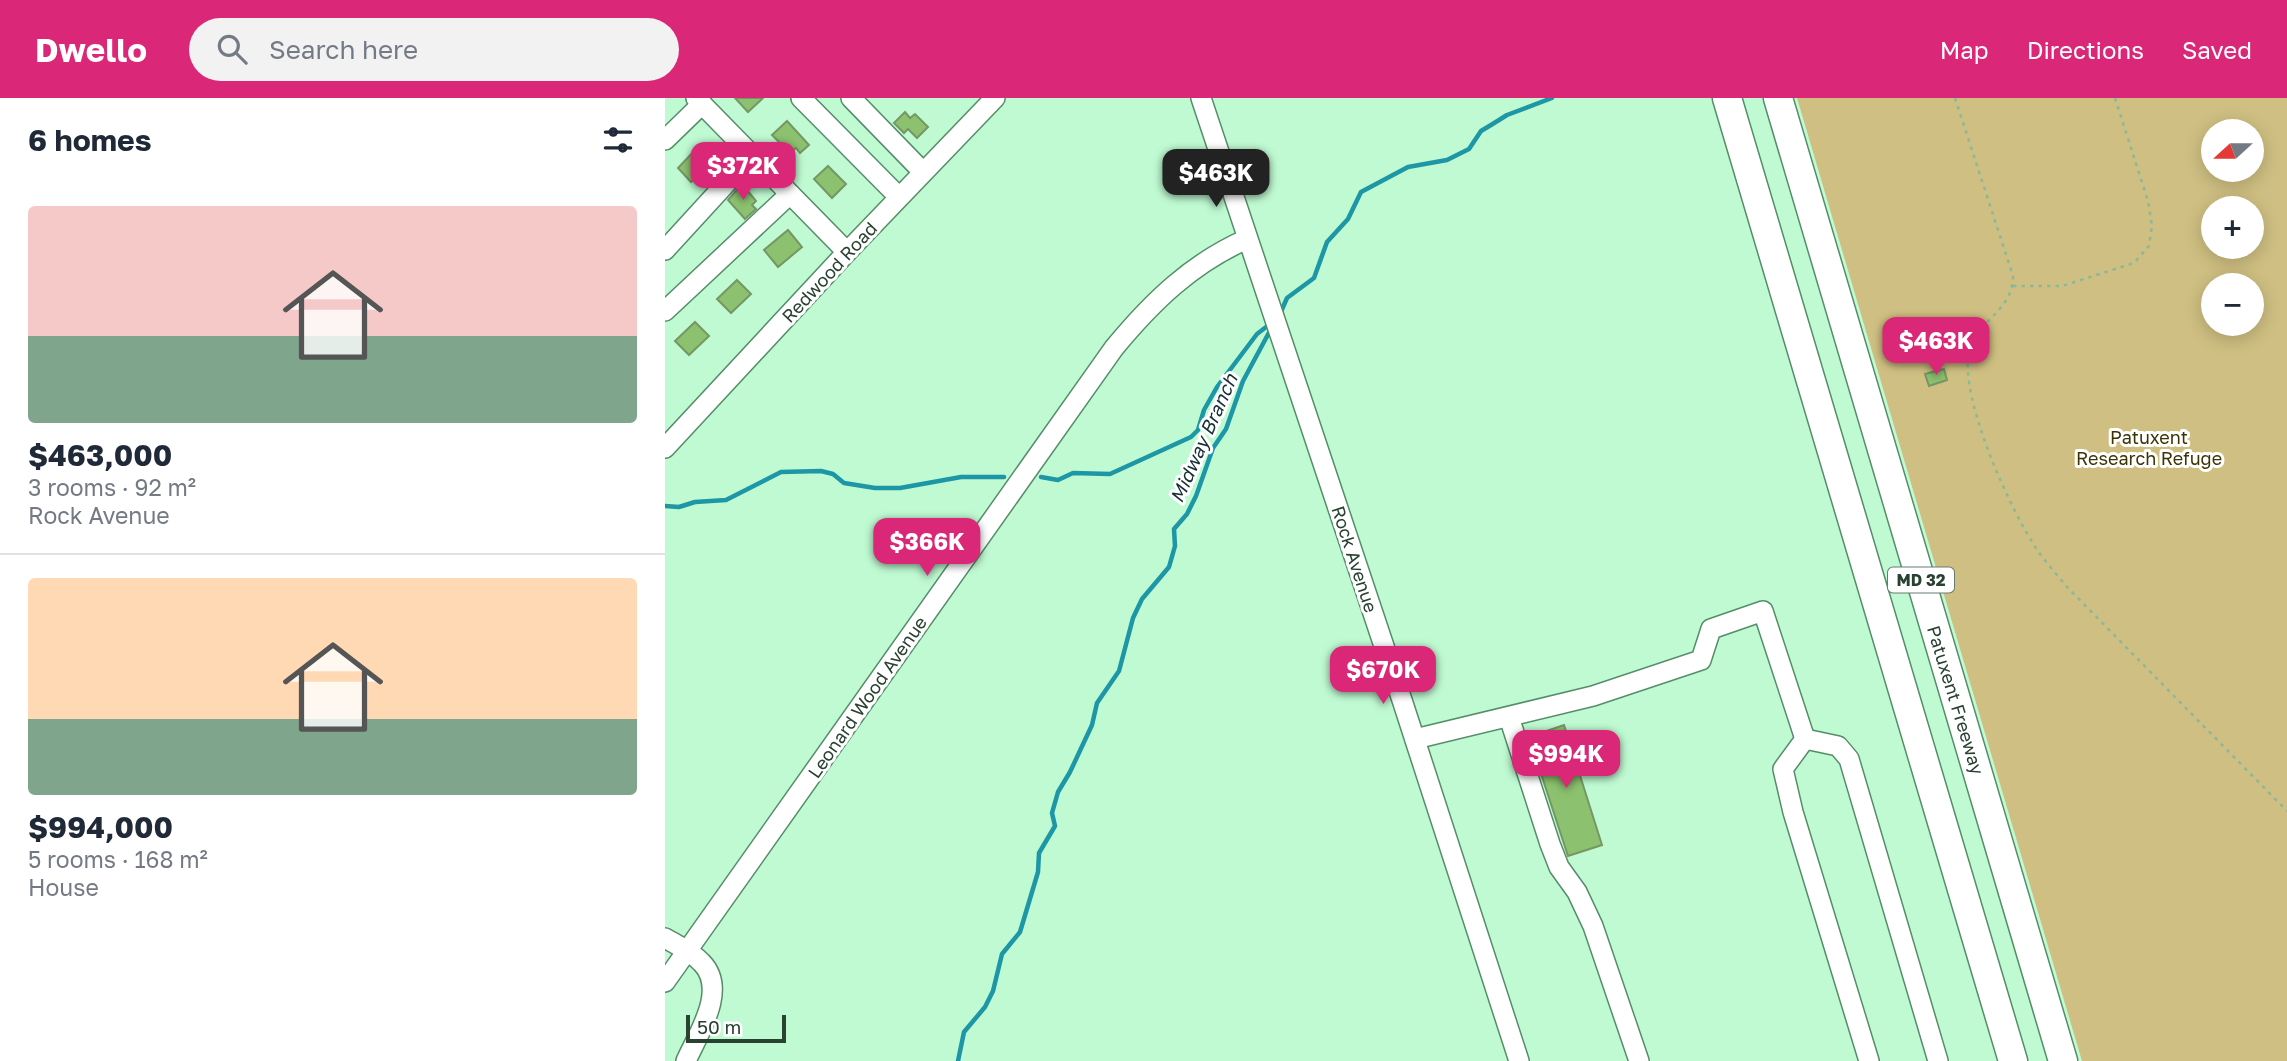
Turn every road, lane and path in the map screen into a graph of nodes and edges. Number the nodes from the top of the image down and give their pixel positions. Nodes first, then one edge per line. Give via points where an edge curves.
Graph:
1 (801, 98) edge
2 (851, 98) edge
3 (995, 98) edge
4 (1201, 98) edge
5 (1727, 98) edge
6 (1778, 98) edge
7 (1955, 98) edge
8 (2115, 98) edge
9 (699, 101) edge
10 (665, 140) edge
11 (752, 155) junction
12 (923, 172) junction
13 (790, 194) junction
14 (899, 197) junction
15 (1247, 239) junction
16 (665, 250) edge
17 (847, 252) junction
18 (2013, 286) junction
19 (665, 311) edge
20 (665, 421) edge
21 (688, 424) junction
22 (665, 448) edge
23 (1509, 717) junction
24 (1415, 739) junction
25 (1805, 739) junction
26 (2287, 811) edge
27 (665, 938) edge
28 (688, 951) junction
29 (665, 982) edge
30 (686, 1061) edge
31 (1519, 1061) edge
32 (1639, 1061) edge
33 (1869, 1061) edge
34 (1938, 1061) edge
35 (2013, 1061) edge
36 (2063, 1061) edge

1 - 14 street
2 - 12 street
3 - 12 street, Redwood Road
4 - 15 street, Rock Avenue
5 - 35 highway, MD 32
6 - 36 highway, Patuxent Freeway / MD 32
7 - 18 path
8 - 18 path via 2148,201 2149,246 2134,263 2075,282
9 - 10 street
9 - 11 street
11 - 13 street
11 - 16 street
12 - 14 street, Redwood Road
13 - 17 street
13 - 19 street
14 - 17 street, Redwood Road
15 - 24 street, Rock Avenue
15 - 28 street, Leonard Wood Avenue via 1187,273 1114,348
17 - 21 street, Redwood Road
18 - 26 path via 2005,305 1980,330 1969,349 1967,367 1984,435 2018,519 2068,588
20 - 21 street
21 - 22 street, Redwood Road
23 - 24 street
23 - 25 street via 1593,696 1701,660 1711,629 1763,611
23 - 32 street via 1550,845 1593,926
24 - 31 street, Rock Avenue
25 - 33 street via 1783,769
25 - 34 street via 1838,746 1849,758
27 - 28 street
28 - 29 street, Leonard Wood Avenue
28 - 30 street via 708,971 712,991

